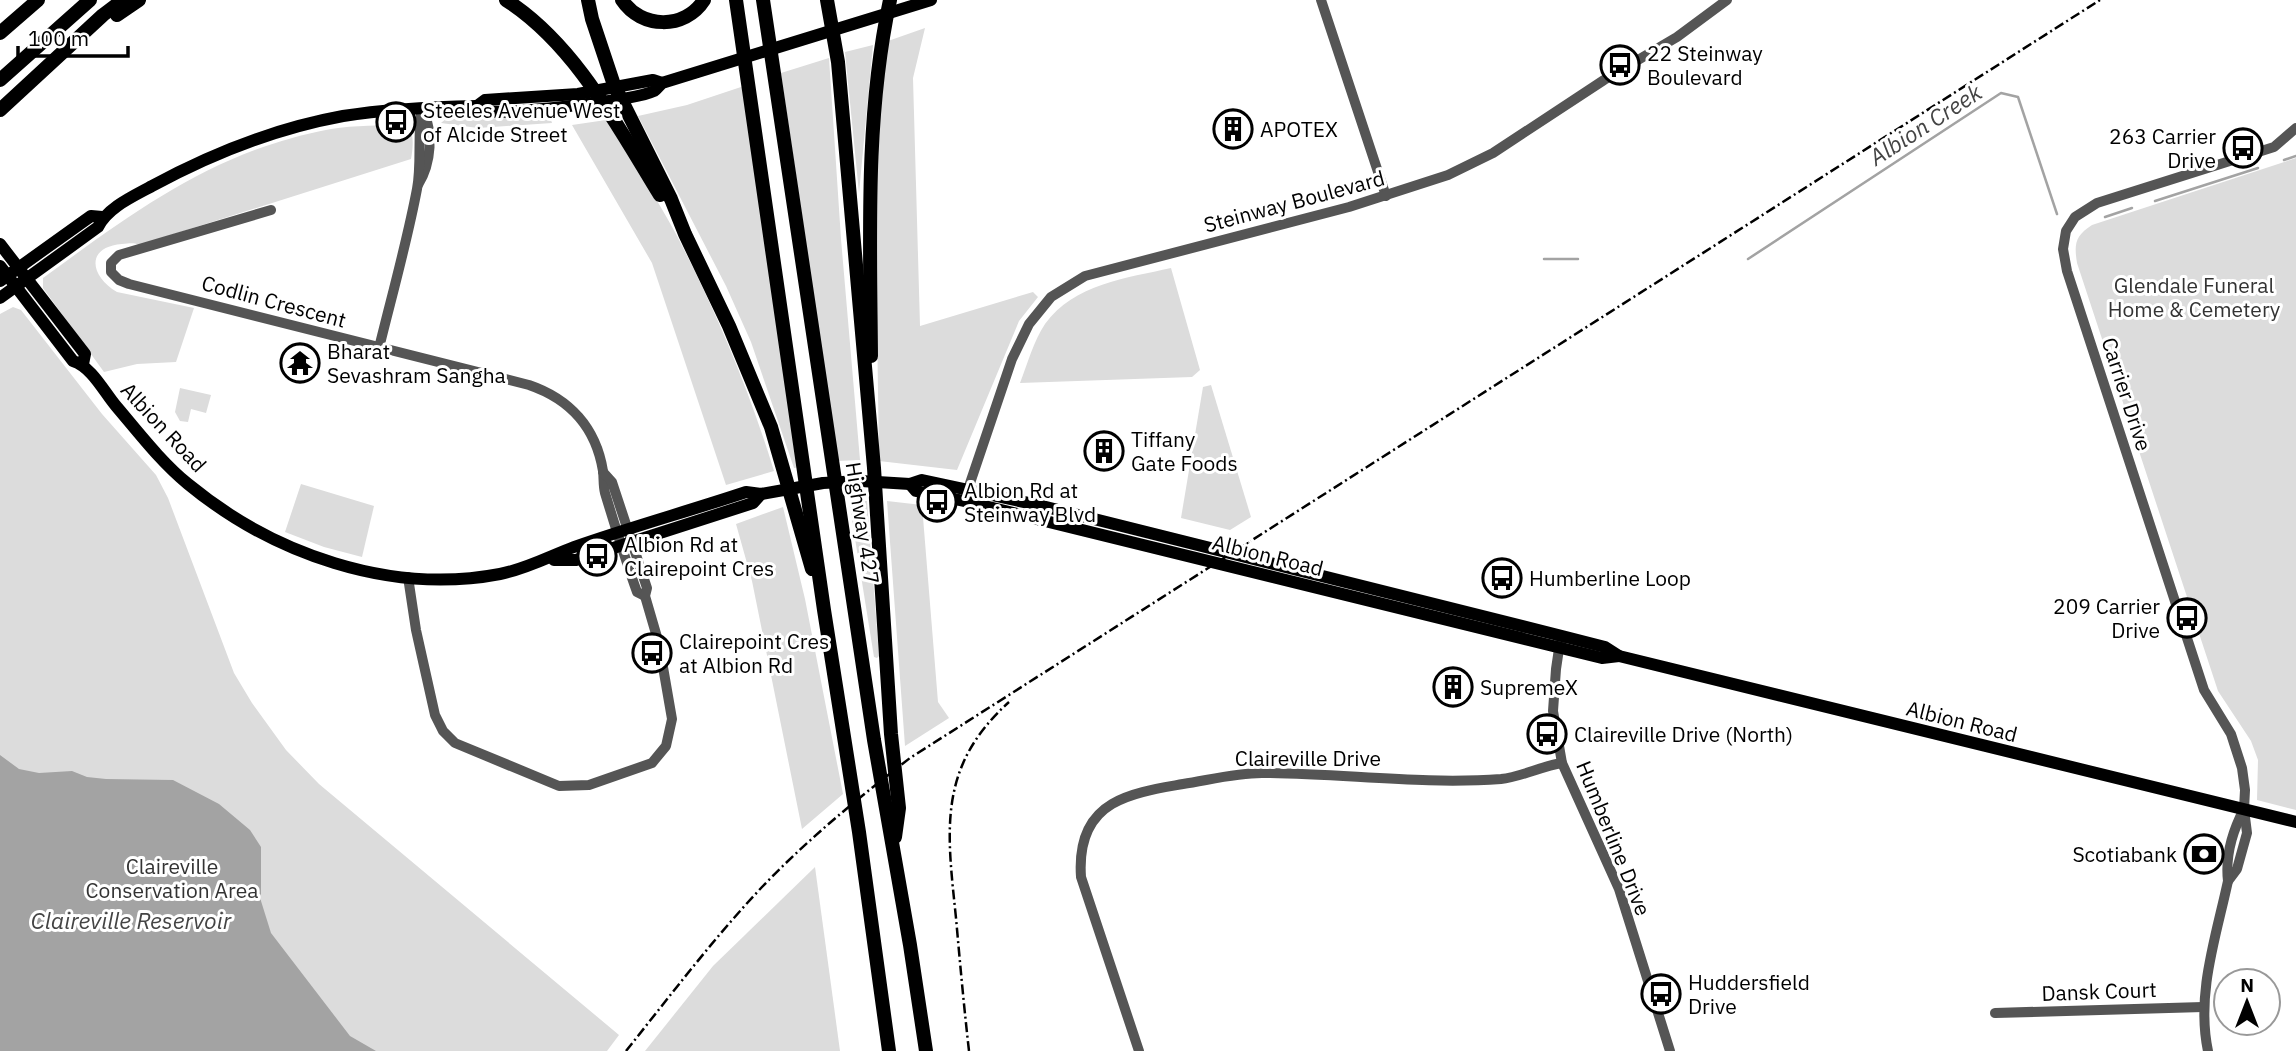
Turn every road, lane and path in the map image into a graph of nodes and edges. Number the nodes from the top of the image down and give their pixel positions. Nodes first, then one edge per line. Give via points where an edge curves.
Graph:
1 (38, 0) edge
2 (90, 0) edge
3 (123, 0) edge
4 (139, 0) edge
5 (506, 0) edge
6 (588, 0) edge
7 (622, 0) edge
8 (704, 0) edge
9 (736, 0) edge
10 (763, 0) edge
11 (890, 0) edge
12 (931, 0) edge
13 (1321, 0) edge
14 (1727, 0) edge
15 (828, 1) edge
16 (87, 29) junction
17 (0, 33) edge
18 (0, 80) edge
19 (422, 108) junction
20 (0, 110) edge
21 (2296, 128) edge
22 (1386, 196) junction
23 (271, 209) dead end
24 (685, 234) junction
25 (0, 244) edge
26 (22, 273) junction
27 (6, 278) edge
28 (0, 298) edge
29 (379, 348) junction
30 (83, 364) junction
31 (872, 452) junction
32 (966, 494) junction
33 (805, 522) junction
34 (624, 538) junction
35 (408, 577) junction
36 (1560, 641) junction
37 (1562, 763) junction
38 (2244, 809) junction
39 (893, 812) junction
40 (2296, 822) edge
41 (2203, 1007) junction
42 (1995, 1013) dead end
43 (888, 1051) edge
44 (926, 1051) edge
45 (1139, 1051) edge
46 (1670, 1051) edge
47 (2208, 1051) edge

1 - 17 highway
2 - 18 highway
3 - 16 highway
4 - 16 highway
5 - 24 highway via 580,72
6 - 24 highway via 605,60
7 - 8 highway via 629,11 649,21 668,23 685,17
9 - 33 highway via 802,452
10 - 39 highway, Highway 427 via 874,740
11 - 31 highway via 881,40 872,141
12 - 19 main road via 662,83 653,80 578,94
13 - 22 street
14 - 22 street, Steinway Boulevard via 1677,37 1493,153 1448,175
15 - 31 highway via 838,62
16 - 20 highway
19 - 26 main road via 344,116 221,152 130,198 102,217 98,227
19 - 29 street via 429,123 429,153
21 - 38 street, Carrier Drive via 2274,147 2097,202 2075,217 2063,243 2067,271 2204,690 2231,734 2240,759
22 - 32 street, Steinway Boulevard via 1085,276 1059,290 1040,309 1020,342
23 - 29 street, Codlin Crescent via 119,255 111,263 111,272 129,284
24 - 33 highway via 729,326
25 - 26 main road, Albion Road
26 - 27 main road
26 - 30 main road, Albion Road via 85,354
27 - 28 main road
27 - 30 main road, Albion Road via 73,361
29 - 34 street, Codlin Crescent via 529,385 554,394 573,408 612,482
30 - 35 main road, Albion Road via 165,462 222,509 265,535 322,559
31 - 39 highway
32 - 34 main road, Albion Road via 916,492 910,484 835,482 761,494 746,492
32 - 36 main road, Albion Road via 1192,545
32 - 36 main road, Albion Road via 1180,553
33 - 43 highway via 824,610 859,832
34 - 35 main road, Albion Road via 576,560 542,560 479,576
34 - 35 street, Codlin Crescent via 637,592 645,596 659,644 672,726 658,758 645,767 589,785 551,784 463,747 443,731 435,715
36 - 37 street, Humberline Drive via 1553,711
36 - 38 main road, Albion Road via 1605,647 1619,656
37 - 45 street, Claireville Drive via 1504,779 1247,774 1166,788 1110,805 1086,834 1079,856 1081,877
37 - 46 street, Humberline Drive via 1619,889
38 - 40 main road, Albion Road
38 - 41 street, Carrier Drive via 2247,832 2237,869 2228,881
39 - 44 highway via 894,849
41 - 42 street, Dansk Court
41 - 47 street, Carrier Drive

